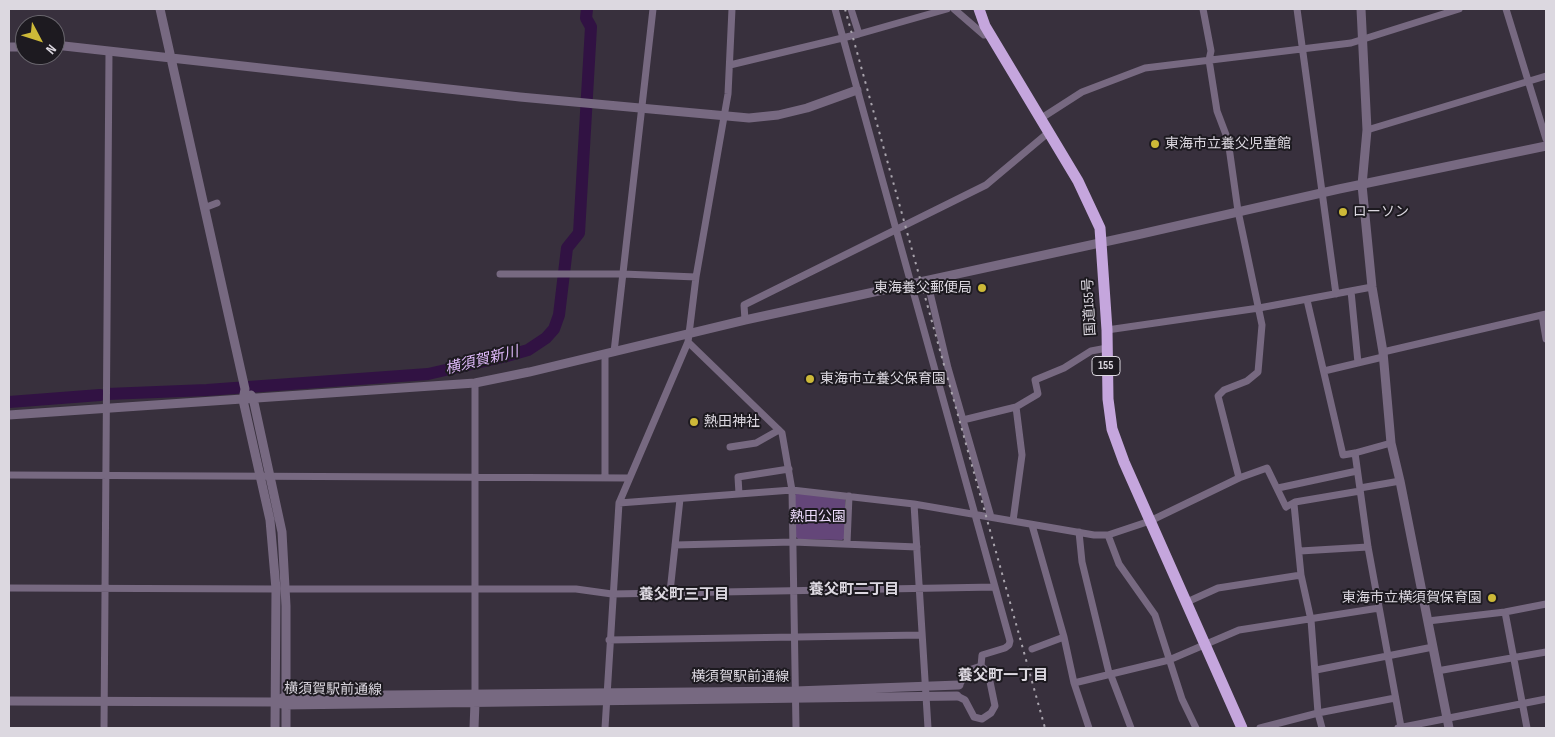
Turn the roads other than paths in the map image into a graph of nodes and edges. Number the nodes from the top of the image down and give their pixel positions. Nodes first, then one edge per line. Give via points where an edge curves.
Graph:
1 (160, 9) edge
2 (653, 9) edge
3 (732, 9) edge
4 (835, 9) edge
5 (851, 9) edge
6 (947, 9) edge
7 (954, 9) edge
8 (979, 9) edge
9 (1203, 9) edge
10 (1297, 9) edge
11 (1361, 9) edge
12 (1458, 9) edge
13 (1506, 9) edge
14 (859, 34) junction
15 (990, 34) junction
16 (843, 38) junction
17 (1362, 39) junction
18 (65, 46) edge
19 (1301, 49) junction
20 (109, 52) junction
21 (170, 60) junction
22 (1209, 60) junction
23 (730, 66) junction
24 (1546, 76) edge
25 (1528, 81) junction
26 (858, 90) junction
27 (642, 109) junction
28 (724, 115) junction
29 (1040, 119) junction
30 (1367, 130) junction
31 (1049, 132) junction
32 (1546, 139) edge
33 (1546, 146) edge
34 (1362, 185) junction
35 (1323, 194) junction
36 (217, 203) dead end
37 (204, 208) junction
38 (1238, 212) junction
39 (896, 230) junction
40 (1102, 242) junction
41 (500, 274) dead end
42 (623, 274) junction
43 (696, 277) junction
44 (928, 280) junction
45 (912, 284) junction
46 (1372, 287) junction
47 (1351, 291) junction
48 (1336, 294) junction
49 (1307, 300) junction
50 (1259, 308) junction
51 (1544, 315) edge
52 (745, 320) junction
53 (1107, 330) junction
54 (690, 332) junction
55 (1546, 338) edge
56 (688, 342) junction
57 (1107, 348) junction
58 (610, 353) junction
59 (1383, 354) junction
60 (1358, 362) junction
61 (1324, 371) junction
62 (475, 383) junction
63 (245, 385) junction
64 (243, 400) junction
65 (254, 400) junction
66 (1016, 407) junction
67 (106, 408) junction
68 (9, 415) edge
69 (963, 420) junction
70 (779, 430) junction
71 (1391, 443) junction
72 (730, 447) dead end
73 (1355, 454) junction
74 (788, 469) junction
75 (1357, 471) junction
76 (9, 475) edge
77 (106, 476) junction
78 (260, 476) junction
79 (270, 476) junction
80 (475, 476) junction
81 (605, 477) junction
82 (629, 478) junction
83 (1239, 478) junction
84 (1400, 481) junction
85 (1278, 488) junction
86 (792, 490) junction
87 (1360, 490) junction
88 (739, 494) junction
89 (848, 496) junction
90 (680, 499) junction
91 (618, 503) junction
92 (914, 504) junction
93 (1294, 504) junction
94 (975, 514) junction
95 (991, 518) junction
96 (1012, 521) junction
97 (1150, 521) junction
98 (1032, 524) junction
99 (1079, 532) junction
100 (1108, 535) junction
101 (793, 542) junction
102 (847, 543) junction
103 (675, 545) junction
104 (917, 547) junction
105 (1368, 547) junction
106 (1300, 551) junction
107 (1302, 575) junction
108 (104, 587) junction
109 (918, 587) junction
110 (995, 587) junction
111 (9, 588) edge
112 (281, 589) junction
113 (473, 590) junction
114 (793, 590) junction
115 (670, 592) junction
116 (612, 594) junction
117 (1187, 602) junction
118 (1546, 604) edge
119 (1379, 608) junction
120 (1505, 612) junction
121 (1311, 620) junction
122 (1428, 621) junction
123 (922, 635) junction
124 (794, 637) junction
125 (1064, 637) junction
126 (609, 640) junction
127 (1205, 643) junction
128 (1433, 647) junction
129 (1032, 649) dead end
130 (1546, 652) edge
131 (1387, 656) junction
132 (1514, 658) junction
133 (1168, 660) junction
134 (981, 666) junction
135 (1316, 670) junction
136 (1437, 670) junction
137 (1110, 673) junction
138 (1074, 683) junction
139 (959, 685) joint
140 (925, 687) junction
141 (606, 691) junction
142 (475, 693) junction
143 (795, 695) junction
144 (957, 696) joint
145 (926, 697) junction
146 (1394, 698) junction
147 (1546, 699) edge
148 (9, 701) edge
149 (104, 701) junction
150 (286, 701) junction
151 (606, 701) junction
152 (275, 702) junction
153 (1524, 703) junction
154 (475, 704) junction
155 (1318, 713) junction
156 (1446, 719) junction
157 (104, 728) edge
158 (275, 728) edge
159 (286, 728) edge
160 (474, 728) edge
161 (605, 728) edge
162 (796, 728) edge
163 (928, 728) edge
164 (1089, 728) edge
165 (1132, 728) edge
166 (1195, 728) edge
167 (1242, 728) edge
168 (1260, 728) edge
169 (1322, 728) edge
170 (1399, 728) edge
171 (1450, 728) edge
172 (1527, 728) edge

1 - 21 street
2 - 27 street
3 - 23 street
4 - 16 street
5 - 14 street
6 - 14 street
7 - 15 street via 984,35
8 - 15 highway, 国道155号 / 155
9 - 22 street via 1211,51
10 - 19 street
11 - 17 street
12 - 17 street
13 - 25 street
14 - 16 street
15 - 29 highway, 国道155号 / 155
16 - 23 street
16 - 26 street
17 - 19 street
17 - 30 street
18 - 20 street
19 - 22 street
19 - 35 street
20 - 21 street
20 - 67 street
21 - 27 street
21 - 37 street
22 - 29 street via 1144,68 1119,76 1082,92
22 - 38 street via 1217,111 1228,140
23 - 28 street
24 - 25 street
25 - 30 street
25 - 32 street
26 - 28 street via 778,115 750,118
26 - 39 street
27 - 28 street
27 - 42 street
28 - 43 street
29 - 31 highway, 国道155号 / 155
30 - 34 street
31 - 39 street via 986,185
31 - 40 highway, 国道155号 / 155 via 1089,204 1100,228
33 - 34 street
34 - 35 street
34 - 46 street
35 - 38 street
35 - 48 street
36 - 37 street
37 - 63 street
38 - 40 street
38 - 50 street
39 - 45 street
39 - 52 street via 744,305
40 - 44 street
40 - 53 highway, 国道155号 / 155
41 - 42 street
42 - 43 street
42 - 58 street
43 - 54 street
44 - 45 street
44 - 69 street
45 - 52 street
45 - 94 street
46 - 47 street
46 - 59 street
47 - 48 street
47 - 60 street
48 - 49 street
49 - 50 street
49 - 61 street
50 - 53 street
50 - 83 street via 1262,325 1258,372 1218,396
51 - 55 street
51 - 59 street
52 - 54 street
53 - 57 highway, 国道155号 / 155
54 - 56 street
54 - 58 street
56 - 70 street
56 - 82 street
57 - 66 street via 1091,351 1064,368 1035,380 1038,394
57 - 97 highway, 国道155号 / 155 via 1112,429
58 - 62 street
58 - 81 street
59 - 60 street
59 - 71 street
60 - 61 street
61 - 73 street via 1342,455
62 - 65 street
62 - 80 street
63 - 64 street
63 - 65 street
64 - 65 street
64 - 67 street
64 - 78 street
65 - 79 street
66 - 69 street
66 - 96 street via 1022,454
67 - 68 street
67 - 77 street
69 - 95 street
70 - 72 street via 756,444
70 - 74 street
71 - 73 street
71 - 84 street
73 - 75 street
74 - 86 street
74 - 88 street via 738,477
75 - 85 street
75 - 87 street
76 - 77 street
77 - 78 street
77 - 108 street
78 - 79 street
78 - 112 street
79 - 80 street
79 - 112 street via 282,532
80 - 81 street
80 - 113 street
81 - 82 street
82 - 91 street
83 - 85 street via 1267,468
83 - 97 street
84 - 87 street
84 - 122 street
85 - 93 street via 1286,507
86 - 88 street
86 - 89 street
86 - 101 street
87 - 93 street
87 - 105 street
88 - 90 street
89 - 92 street
89 - 102 street
90 - 91 street
90 - 103 street
91 - 116 street
92 - 94 street
92 - 104 street
93 - 106 street
94 - 95 street
94 - 110 street
95 - 96 street
96 - 98 street
97 - 100 street
97 - 117 highway, 国道155号 / 155
98 - 99 street
98 - 125 street
99 - 100 street
99 - 137 street via 1082,562
100 - 133 street via 1119,564 1154,615
101 - 102 street
101 - 103 street
101 - 114 street
102 - 104 street
103 - 115 street
104 - 109 street
105 - 106 street
105 - 119 street
106 - 107 street
107 - 117 street via 1218,588
107 - 121 street
108 - 111 street
108 - 112 street
108 - 149 street
109 - 110 street
109 - 114 street
109 - 123 street
110 - 134 street via 1010,644 982,655
112 - 113 street
112 - 150 street
112 - 152 street
113 - 116 street via 576,589
113 - 142 street
114 - 115 street
114 - 124 street
115 - 116 street
116 - 126 street
117 - 127 highway, 国道155号 / 155
118 - 120 street
119 - 121 street
119 - 131 street
120 - 122 street
120 - 132 street
121 - 127 street via 1239,630
121 - 135 street
122 - 128 street
123 - 124 street
123 - 140 street
124 - 126 street
124 - 143 street
125 - 129 street
125 - 138 street
126 - 141 street
127 - 133 street
127 - 167 highway, 国道155号 / 155
128 - 131 street
128 - 136 street
130 - 132 street
131 - 135 street
131 - 146 street
132 - 136 street
132 - 153 street
133 - 137 street
133 - 166 street
134 - 139 street via 969,670
134 - 144 street via 988,672 995,706 991,713 982,719 974,717 965,700
135 - 155 street
136 - 156 street
137 - 138 street
137 - 165 street
138 - 164 street
139 - 140 street, 横須賀駅前通線
140 - 143 street, 横須賀駅前通線
140 - 145 street
141 - 142 street, 横須賀駅前通線
141 - 143 street, 横須賀駅前通線
141 - 151 street
142 - 150 street, 横須賀駅前通線
142 - 154 street
143 - 145 street, 横須賀駅前通線
143 - 151 street, 横須賀駅前通線
143 - 162 street
144 - 145 street, 横須賀駅前通線
145 - 163 street
146 - 155 street
146 - 170 street
147 - 153 street
148 - 149 street, 横須賀駅前通線
149 - 152 street, 横須賀駅前通線
149 - 157 street
150 - 152 street, 横須賀駅前通線
150 - 154 street, 横須賀駅前通線
150 - 159 street
151 - 154 street, 横須賀駅前通線
151 - 161 street
152 - 158 street
153 - 156 street
153 - 172 street
154 - 160 street
155 - 168 street
155 - 169 street
156 - 170 street
156 - 171 street

